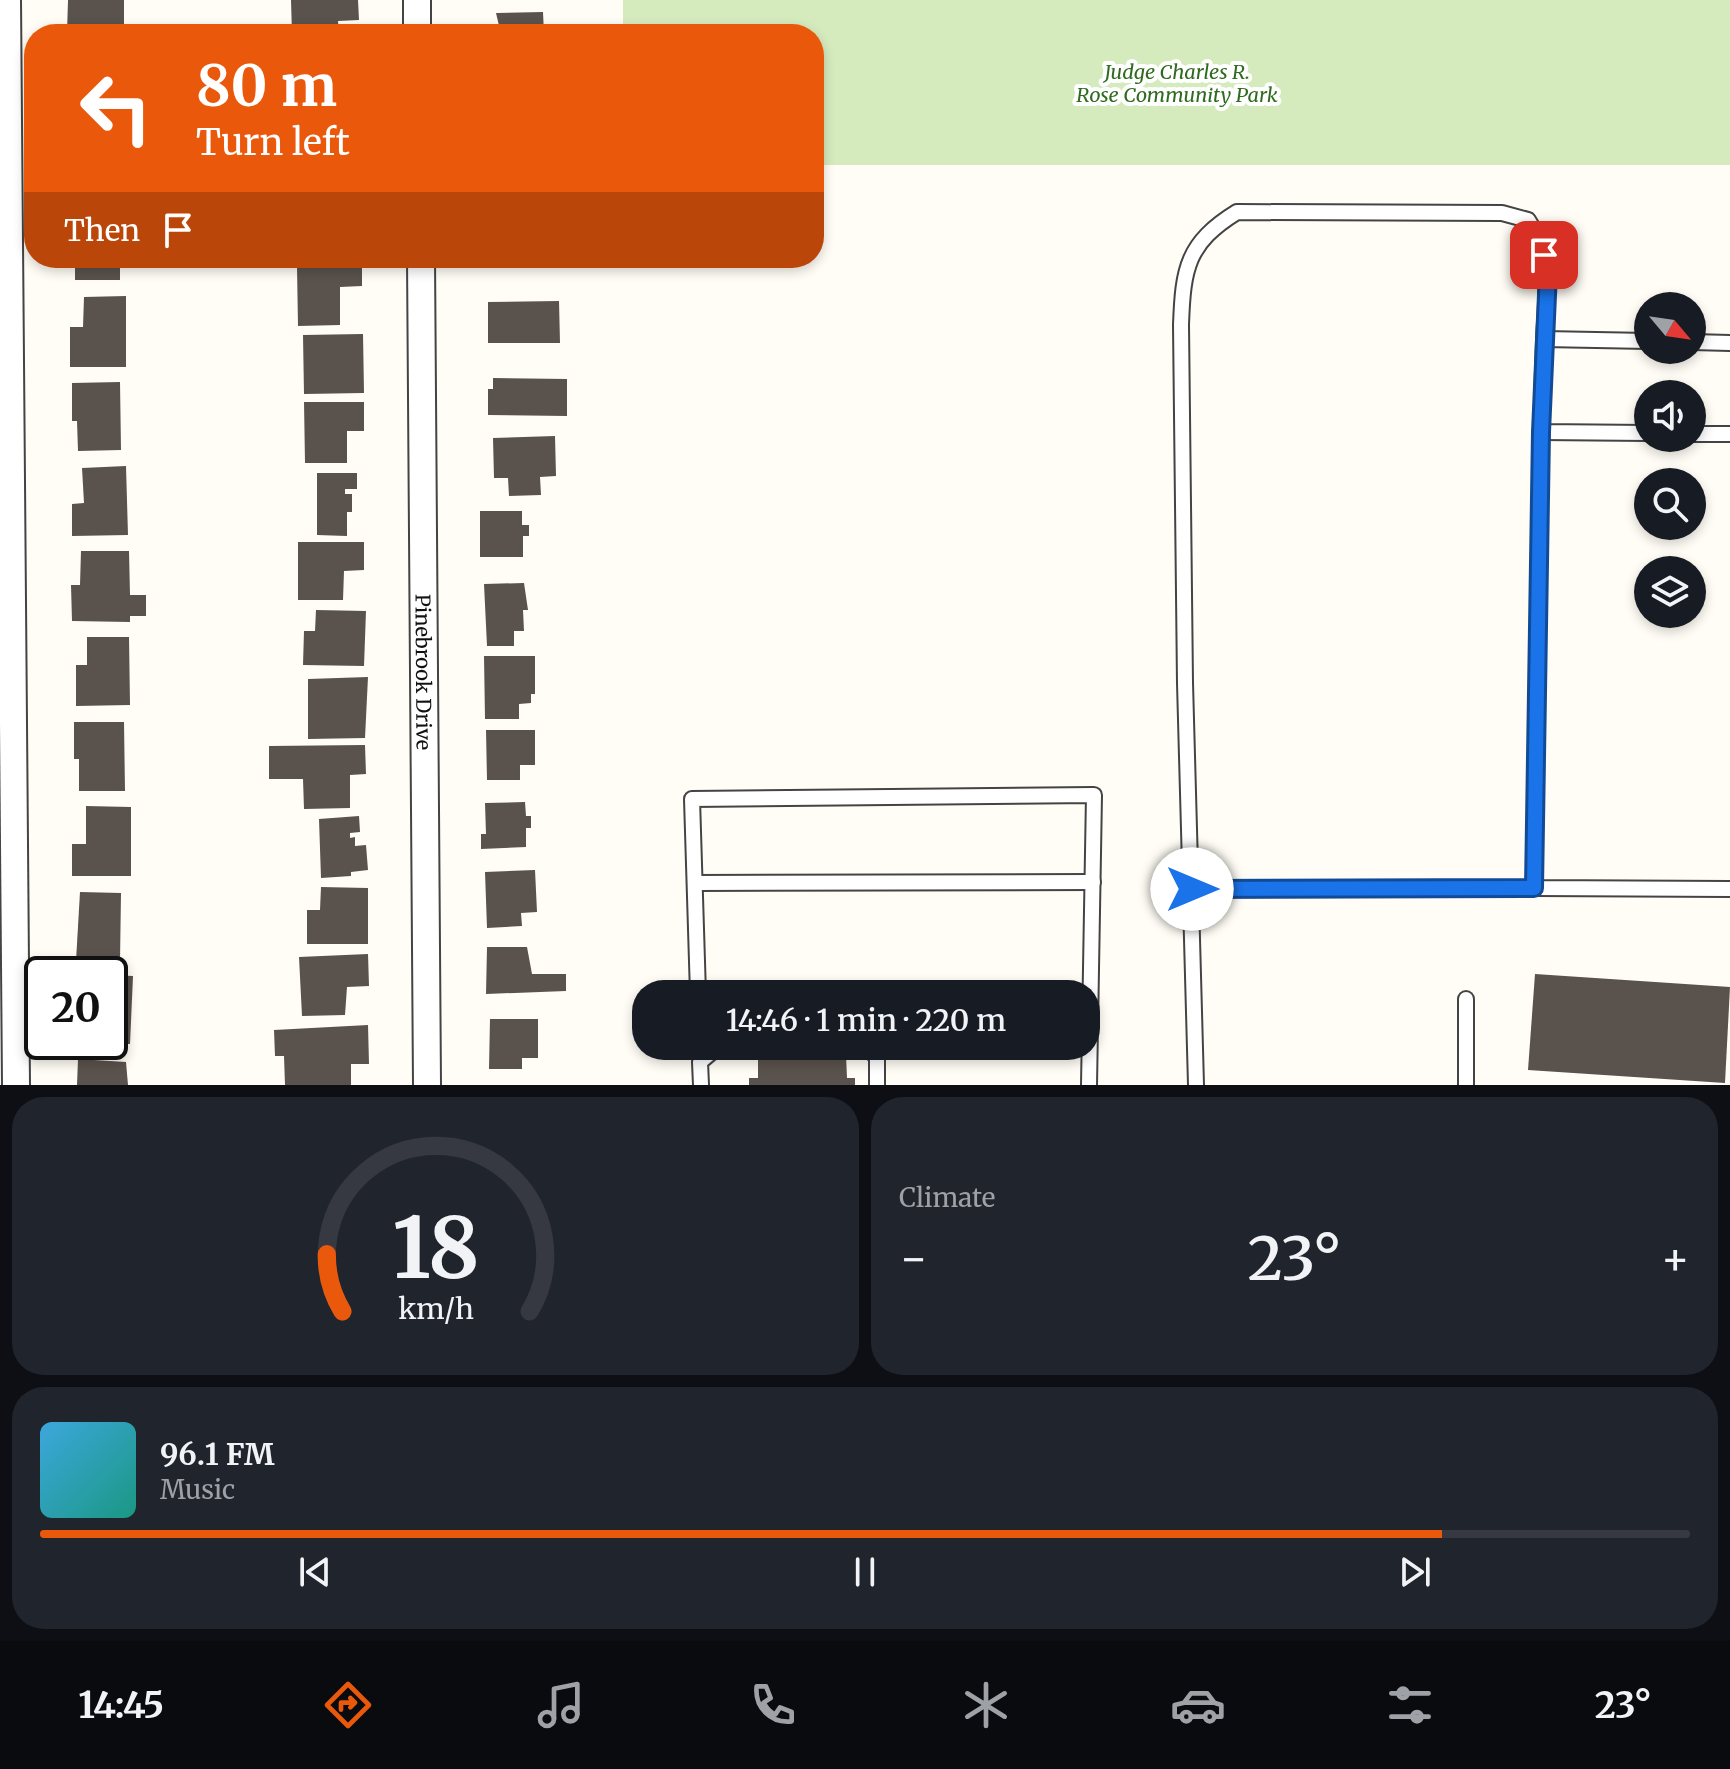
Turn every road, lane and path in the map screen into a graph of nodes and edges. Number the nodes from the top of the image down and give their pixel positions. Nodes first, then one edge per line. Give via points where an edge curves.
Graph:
1 (7, 0) edge
2 (417, 0) edge
3 (417, 24) edge
4 (421, 268) edge
5 (1544, 339) junction
6 (1634, 341) edge
7 (1706, 342) edge
8 (1730, 343) edge
9 (1541, 432) junction
10 (1634, 433) edge
11 (1706, 434) edge
12 (1730, 434) edge
13 (1093, 882) junction
14 (695, 883) junction
15 (1534, 888) junction
16 (1192, 889) junction
17 (1730, 889) edge
18 (698, 980) edge
19 (1466, 999) dead end
20 (702, 1060) edge
21 (877, 1060) edge
22 (700, 1062) joint
23 (16, 1085) edge
24 (427, 1085) edge
25 (701, 1085) edge
26 (877, 1085) edge
27 (1089, 1085) edge
28 (1196, 1085) edge
29 (1466, 1085) edge

1 - 23 street
2 - 3 street
4 - 24 street, Pinebrook Drive
5 - 6 lane
5 - 9 lane
5 - 16 lane via 1548,272 1541,239 1528,220 1502,213 1237,212 1207,231 1193,253 1182,289
7 - 8 lane
9 - 10 lane
9 - 15 lane
11 - 12 lane
13 - 14 lane
13 - 14 lane via 1094,795 692,799
13 - 27 lane
14 - 18 lane
15 - 16 lane
15 - 17 lane
16 - 28 lane
19 - 29 lane
20 - 22 lane
21 - 26 lane
22 - 25 lane

